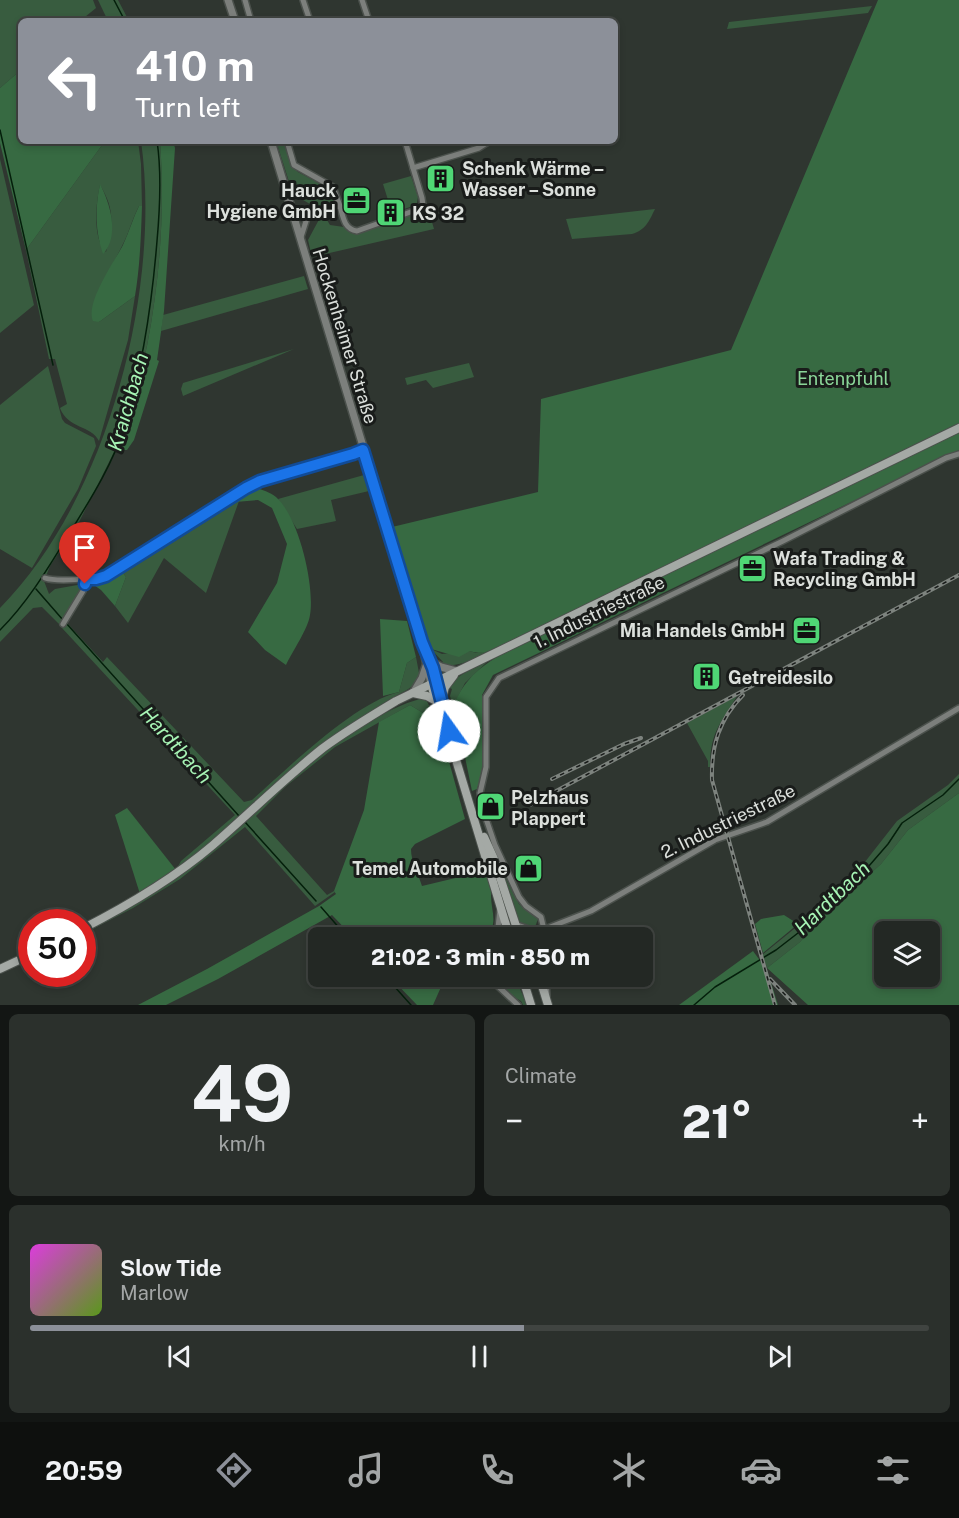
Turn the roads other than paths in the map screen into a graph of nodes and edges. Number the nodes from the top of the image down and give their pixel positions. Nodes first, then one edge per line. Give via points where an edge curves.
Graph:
1 (228, 0) edge
2 (245, 0) edge
3 (303, 0) edge
4 (362, 0) edge
5 (234, 18) edge
6 (250, 18) edge
7 (309, 18) edge
8 (368, 18) edge
9 (272, 144) edge
10 (288, 144) edge
11 (406, 144) edge
12 (485, 144) edge
13 (413, 168) junction
14 (340, 206) junction
15 (313, 214) junction
16 (307, 218) junction
17 (295, 219) junction
18 (300, 238) junction
19 (959, 428) edge
20 (363, 450) junction
21 (959, 454) edge
22 (45, 578) dead end
23 (86, 579) junction
24 (65, 622) dead end
25 (428, 664) junction
26 (456, 671) junction
27 (434, 682) junction
28 (413, 693) junction
29 (439, 700) junction
30 (959, 708) edge
31 (474, 817) junction
32 (501, 905) junction
33 (96, 921) edge
34 (515, 924) joint
35 (498, 927) edge
36 (511, 927) edge
37 (521, 927) edge
38 (545, 927) edge
39 (550, 927) edge
40 (18, 961) edge
41 (0, 969) edge
42 (499, 987) edge
43 (525, 987) edge
44 (547, 1001) edge
45 (518, 1005) edge
46 (531, 1005) edge

1 - 5 street
2 - 6 street
3 - 7 street
4 - 8 street
9 - 17 street, Hockenheimer Straße
10 - 14 street via 294,165 333,187
11 - 13 street
12 - 13 street
13 - 14 street via 423,205 419,209 357,231 346,226
14 - 15 street
15 - 16 street
15 - 17 street
16 - 17 street
16 - 18 street
17 - 18 street, Hockenheimer Straße
18 - 20 street, Hockenheimer Straße
19 - 26 main road
20 - 23 street via 260,481 106,576
20 - 25 street, Hockenheimer Straße
21 - 38 street, 1. Industriestraße via 907,474 783,541 499,678 491,687 486,697 486,767 480,793 483,810 515,889 526,906 542,916
22 - 23 street
23 - 24 street
25 - 26 street
25 - 27 street, Hockenheimer Straße
25 - 28 street
26 - 27 main road
26 - 29 main road
27 - 28 main road
27 - 29 main road, Hockenheimer Straße
28 - 29 main road
28 - 33 main road via 338,737 205,851 156,888
29 - 31 main road, Hockenheimer Straße
30 - 39 street, 2. Industriestraße via 767,822 715,840 591,911
31 - 32 main road
31 - 34 main road via 494,860
32 - 35 street
32 - 36 main road
34 - 37 street
40 - 41 main road
42 - 45 street
43 - 46 main road
44 - 46 main road via 540,995

